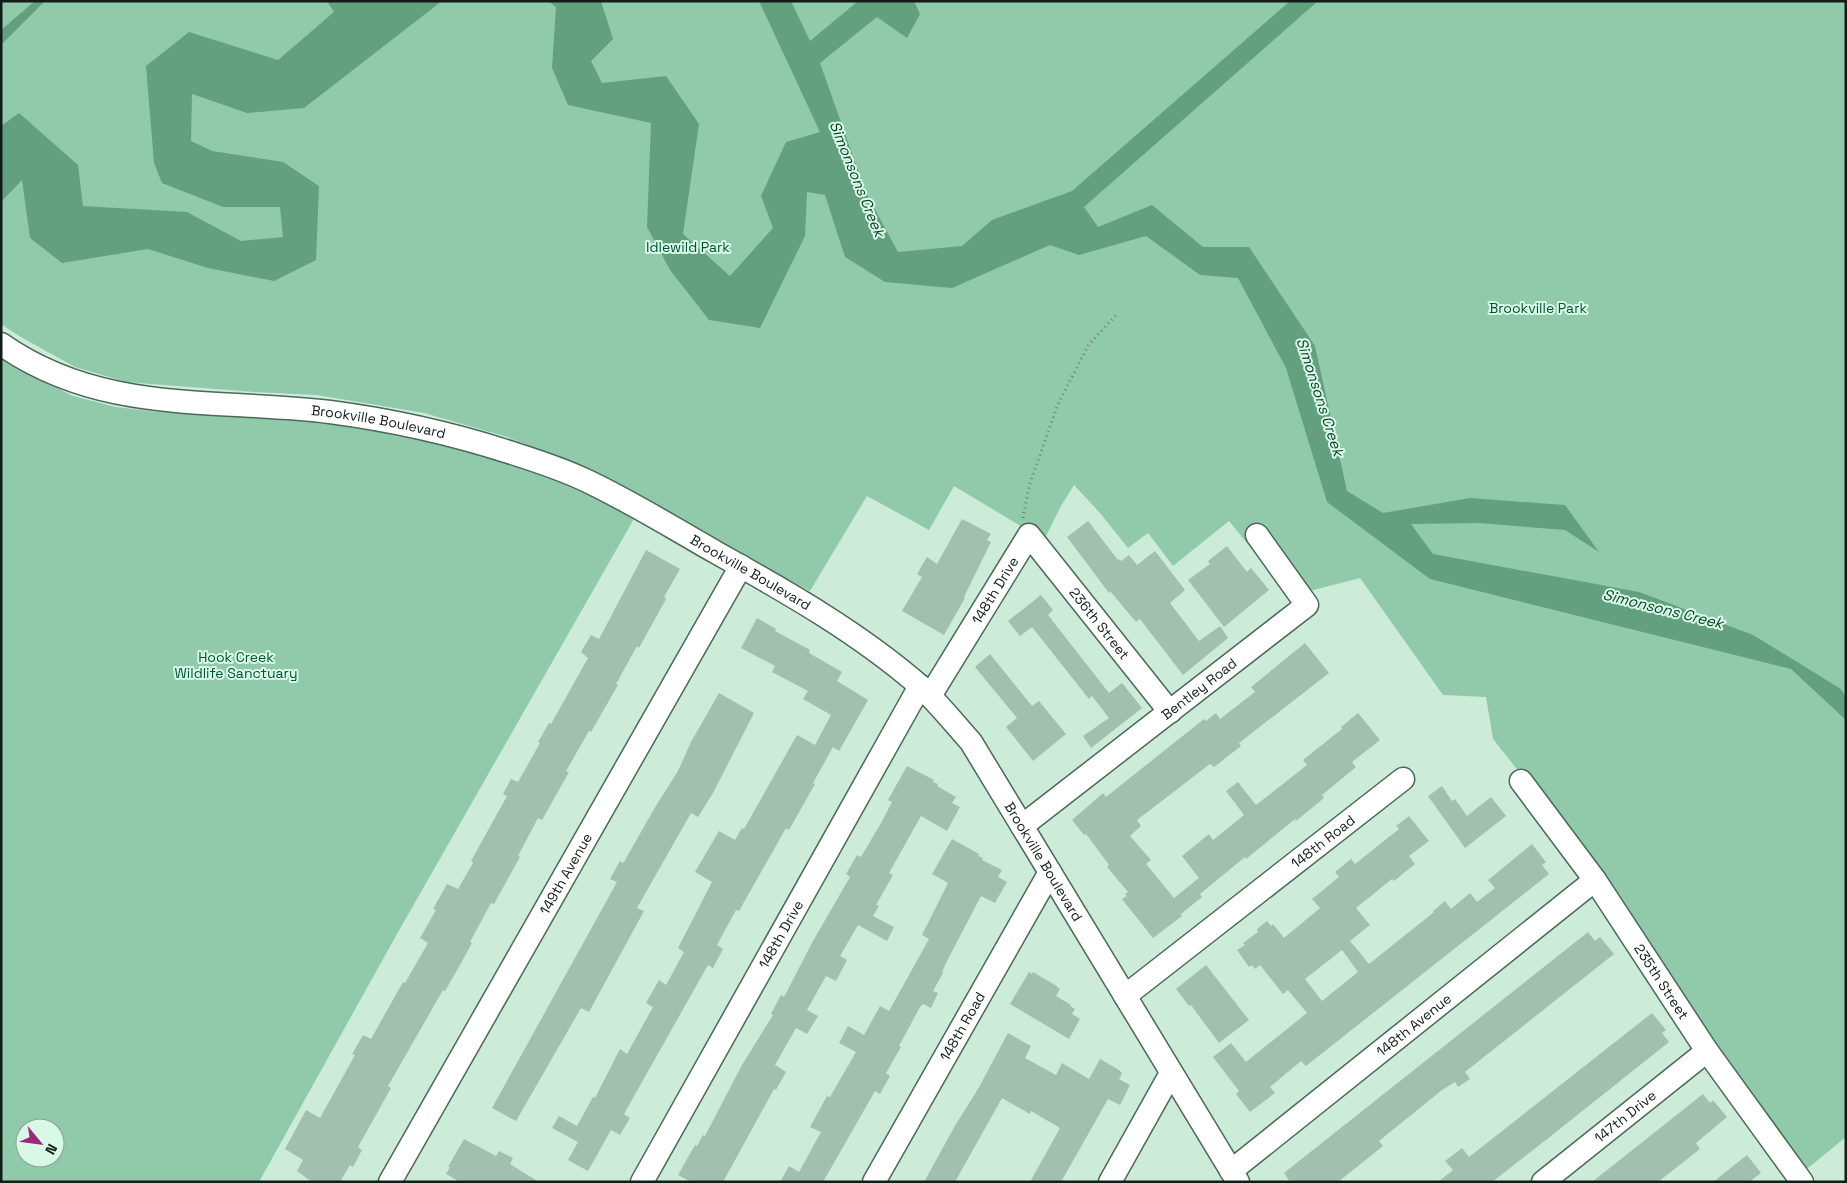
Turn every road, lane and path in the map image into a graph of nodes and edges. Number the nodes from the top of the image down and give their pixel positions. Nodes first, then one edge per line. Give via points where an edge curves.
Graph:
1 (1118, 313) dead end
2 (1, 344) edge
3 (1257, 535) dead end
4 (1029, 536) junction
5 (741, 566) junction
6 (925, 691) junction
7 (1170, 712) junction
8 (1403, 778) dead end
9 (1521, 781) dead end
10 (1022, 826) junction
11 (1050, 872) junction
12 (1595, 880) junction
13 (1125, 996) junction
14 (1707, 1051) junction
15 (1171, 1073) junction
16 (1235, 1176) edge
17 (390, 1182) edge
18 (642, 1182) edge
19 (874, 1182) edge
20 (1110, 1182) edge
21 (1542, 1182) edge
22 (1802, 1182) edge

1 - 4 path via 1089,344 1058,404 1022,516
2 - 5 street, Brookville Boulevard via 68,380 112,393 154,400 328,412 409,425 483,444 584,480
3 - 7 street, Bentley Road via 1307,605
4 - 6 street, 148th Drive
4 - 7 street, 236th Street
5 - 6 street, Brookville Boulevard via 841,626
5 - 17 street, 149th Avenue
6 - 10 street, Brookville Boulevard via 971,742
6 - 18 street, 148th Drive
7 - 10 street, Bentley Road
8 - 13 street, 148th Road
9 - 12 street, 235th Street
10 - 11 street, Brookville Boulevard
11 - 13 street, Brookville Boulevard
11 - 19 street, 148th Road
12 - 14 street, 235th Street
12 - 16 street, 148th Avenue
13 - 15 street, Brookville Boulevard
14 - 21 street, 147th Drive
14 - 22 street, 235th Street
15 - 16 street, Brookville Boulevard
15 - 20 street

